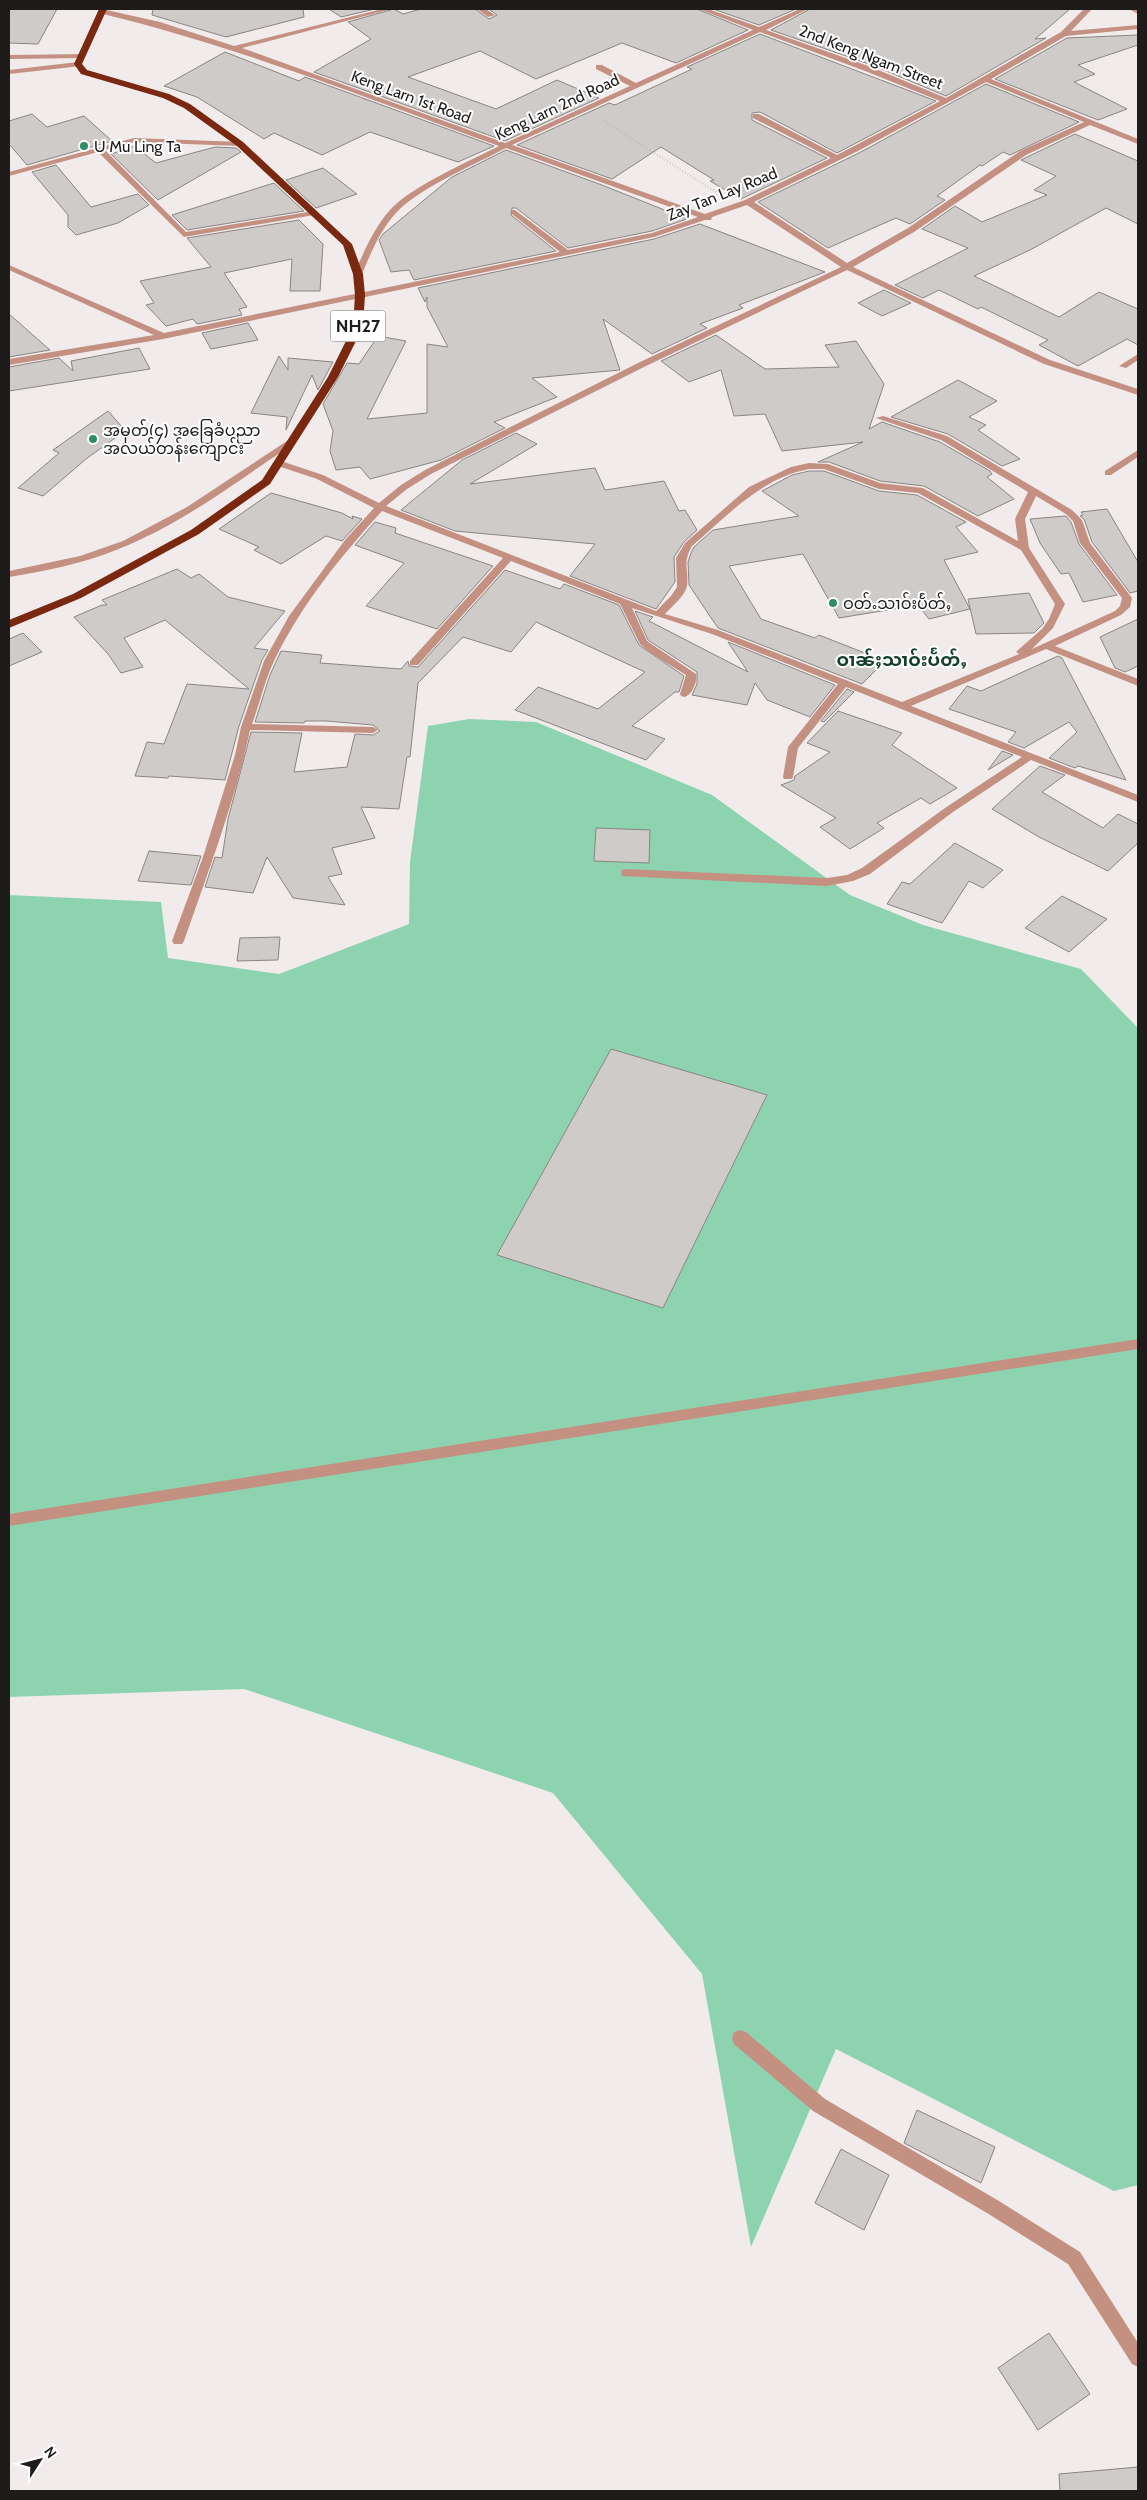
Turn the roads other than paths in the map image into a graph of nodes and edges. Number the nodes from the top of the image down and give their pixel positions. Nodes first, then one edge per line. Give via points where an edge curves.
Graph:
1 (389, 9) edge
2 (481, 9) edge
3 (702, 9) edge
4 (805, 9) edge
5 (1088, 9) edge
6 (1133, 9) edge
7 (103, 10) edge
8 (1138, 12) edge
9 (491, 15) dead end
10 (1138, 27) edge
11 (759, 29) junction
12 (1064, 34) junction
13 (234, 48) junction
14 (9, 57) edge
15 (79, 60) junction
16 (599, 67) dead end
17 (9, 72) edge
18 (985, 79) junction
19 (636, 86) junction
20 (946, 101) junction
21 (756, 116) dead end
22 (1091, 122) junction
23 (1138, 142) edge
24 (240, 144) junction
25 (506, 145) junction
26 (100, 150) junction
27 (837, 158) junction
28 (9, 174) edge
29 (748, 202) junction
30 (515, 212) dead end
31 (314, 213) junction
32 (708, 218) junction
33 (566, 253) junction
34 (9, 267) edge
35 (847, 267) junction
36 (358, 274) junction
37 (360, 295) junction
38 (163, 336) junction
39 (1138, 358) edge
40 (9, 362) edge
41 (1123, 366) dead end
42 (1138, 392) edge
43 (880, 418) dead end
44 (290, 442) junction
45 (1138, 453) edge
46 (278, 463) junction
47 (1108, 473) dead end
48 (1033, 492) junction
49 (380, 507) junction
50 (1024, 548) junction
51 (509, 558) junction
52 (9, 574) edge
53 (624, 601) junction
54 (658, 615) junction
55 (9, 624) edge
56 (1047, 646) junction
57 (414, 663) dead end
58 (1004, 665) junction
59 (1138, 682) edge
60 (844, 683) junction
61 (685, 694) dead end
62 (902, 706) junction
63 (246, 727) junction
64 (374, 730) dead end
65 (1029, 756) junction
66 (788, 777) dead end
67 (1138, 799) edge
68 (626, 872) dead end
69 (178, 941) dead end
70 (1138, 1344) edge
71 (9, 1520) edge
72 (740, 2038) dead end
73 (1138, 2358) edge

1 - 13 street
2 - 9 street
3 - 11 street, 2nd Keng Ngam Street
4 - 11 street, Keng Larn 2nd Road
5 - 12 street, Zay Tan Lay Road
6 - 8 street
7 - 13 street, Keng Larn 1st Road
7 - 15 highway
10 - 12 street, Zay Tan Lay Road
11 - 19 street, Keng Larn 2nd Road
11 - 20 street, 2nd Keng Ngam Street
12 - 18 street, Zay Tan Lay Road
13 - 25 street, Keng Larn 1st Road
14 - 15 street
15 - 17 street
15 - 24 highway, NH27 via 84,72 166,96 187,106
16 - 19 street
18 - 20 street, Zay Tan Lay Road
18 - 22 street
19 - 25 street, Keng Larn 2nd Road
20 - 27 street, Zay Tan Lay Road
21 - 27 street
22 - 23 street
22 - 35 street via 1023,153 911,230
24 - 26 street via 154,139 134,140
24 - 31 highway, NH27
25 - 32 street, Keng Larn 1st Road
25 - 36 street, Keng Larn 2nd Road via 412,195 393,211 374,238
26 - 28 street
26 - 31 street via 184,235
27 - 29 street, Zay Tan Lay Road
29 - 32 street, Zay Tan Lay Road
29 - 35 street
30 - 33 street
31 - 36 highway, NH27 via 347,244
32 - 33 street, Zay Tan Lay Road via 654,236
33 - 37 street, Zay Tan Lay Road
34 - 38 street
35 - 42 street via 1047,362
35 - 49 street via 643,364 428,472
36 - 37 highway, NH27
37 - 38 street, Zay Tan Lay Road
37 - 44 highway, NH27 via 358,327 332,377
38 - 40 street, Zay Tan Lay Road
39 - 41 street
43 - 48 street via 944,438
44 - 46 highway, NH27
44 - 52 street via 173,519 125,544 74,561
45 - 47 street
46 - 49 street via 320,478
46 - 55 highway, NH27 via 266,482 195,532 77,596
48 - 50 street via 1020,519
48 - 56 street via 1077,520 1085,543 1127,598 1125,607 1118,613
49 - 51 street
49 - 63 street via 348,542 292,618 269,661
50 - 54 street via 920,490 879,486 825,466 809,466 794,469 752,489 688,544 681,558 682,587
50 - 58 street via 1060,604 1055,620 1037,640
51 - 53 street
51 - 57 street
53 - 54 street
53 - 61 street via 643,642 690,674 692,678
54 - 60 street via 715,632
56 - 58 street
56 - 59 street
58 - 62 street
60 - 62 street
60 - 66 street via 793,747
62 - 65 street
63 - 64 street
63 - 69 street via 208,857
65 - 67 street
65 - 68 street via 866,871 849,878 827,882
70 - 71 street
72 - 73 street via 820,2105 1074,2258

